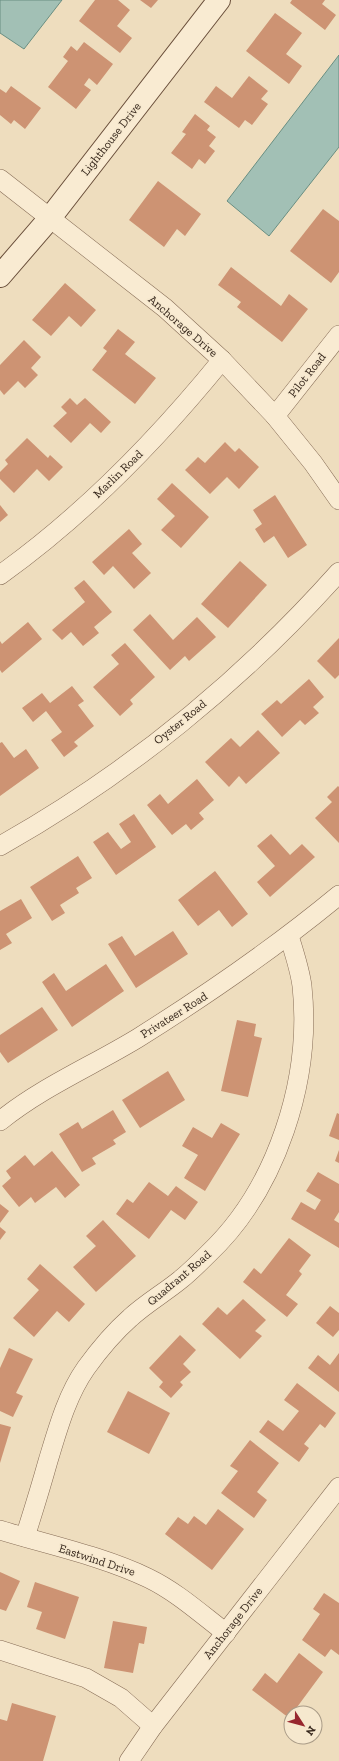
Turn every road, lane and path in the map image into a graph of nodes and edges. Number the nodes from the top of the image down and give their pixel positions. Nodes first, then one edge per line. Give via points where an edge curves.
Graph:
1 (220, 0) edge
2 (0, 179) edge
3 (50, 218) junction
4 (0, 276) edge
5 (339, 334) edge
6 (222, 360) junction
7 (275, 416) junction
8 (339, 500) edge
9 (339, 572) edge
10 (0, 575) edge
11 (0, 846) edge
12 (339, 895) edge
13 (289, 936) junction
14 (0, 1121) edge
15 (339, 1487) edge
16 (0, 1530) edge
17 (25, 1538) junction
18 (226, 1633) junction
19 (0, 1650) edge
20 (153, 1726) junction
21 (129, 1761) edge

1 - 3 street, Lighthouse Drive
2 - 3 street, Anchorage Drive
3 - 4 street, Lighthouse Drive
3 - 6 street, Anchorage Drive via 165,308
5 - 7 street, Pilot Road
6 - 7 street, Anchorage Drive
6 - 10 street, Marlin Road via 159,433 113,480 63,525
7 - 8 street, Anchorage Drive
9 - 11 street, Oyster Road via 253,661 198,708 82,796
12 - 13 street, Privateer Road
13 - 14 street, Privateer Road via 203,997 29,1100
13 - 17 street, Quadrant Road via 302,984 302,1050 292,1109 276,1153 236,1222 210,1252 181,1279 130,1317 106,1341 86,1369 60,1420
15 - 18 street, Anchorage Drive
16 - 17 street, Eastwind Drive
17 - 18 street, Eastwind Drive via 117,1565 149,1579 169,1590
18 - 20 street, Anchorage Drive
19 - 20 street via 86,1678 121,1698
20 - 21 street, Anchorage Drive

